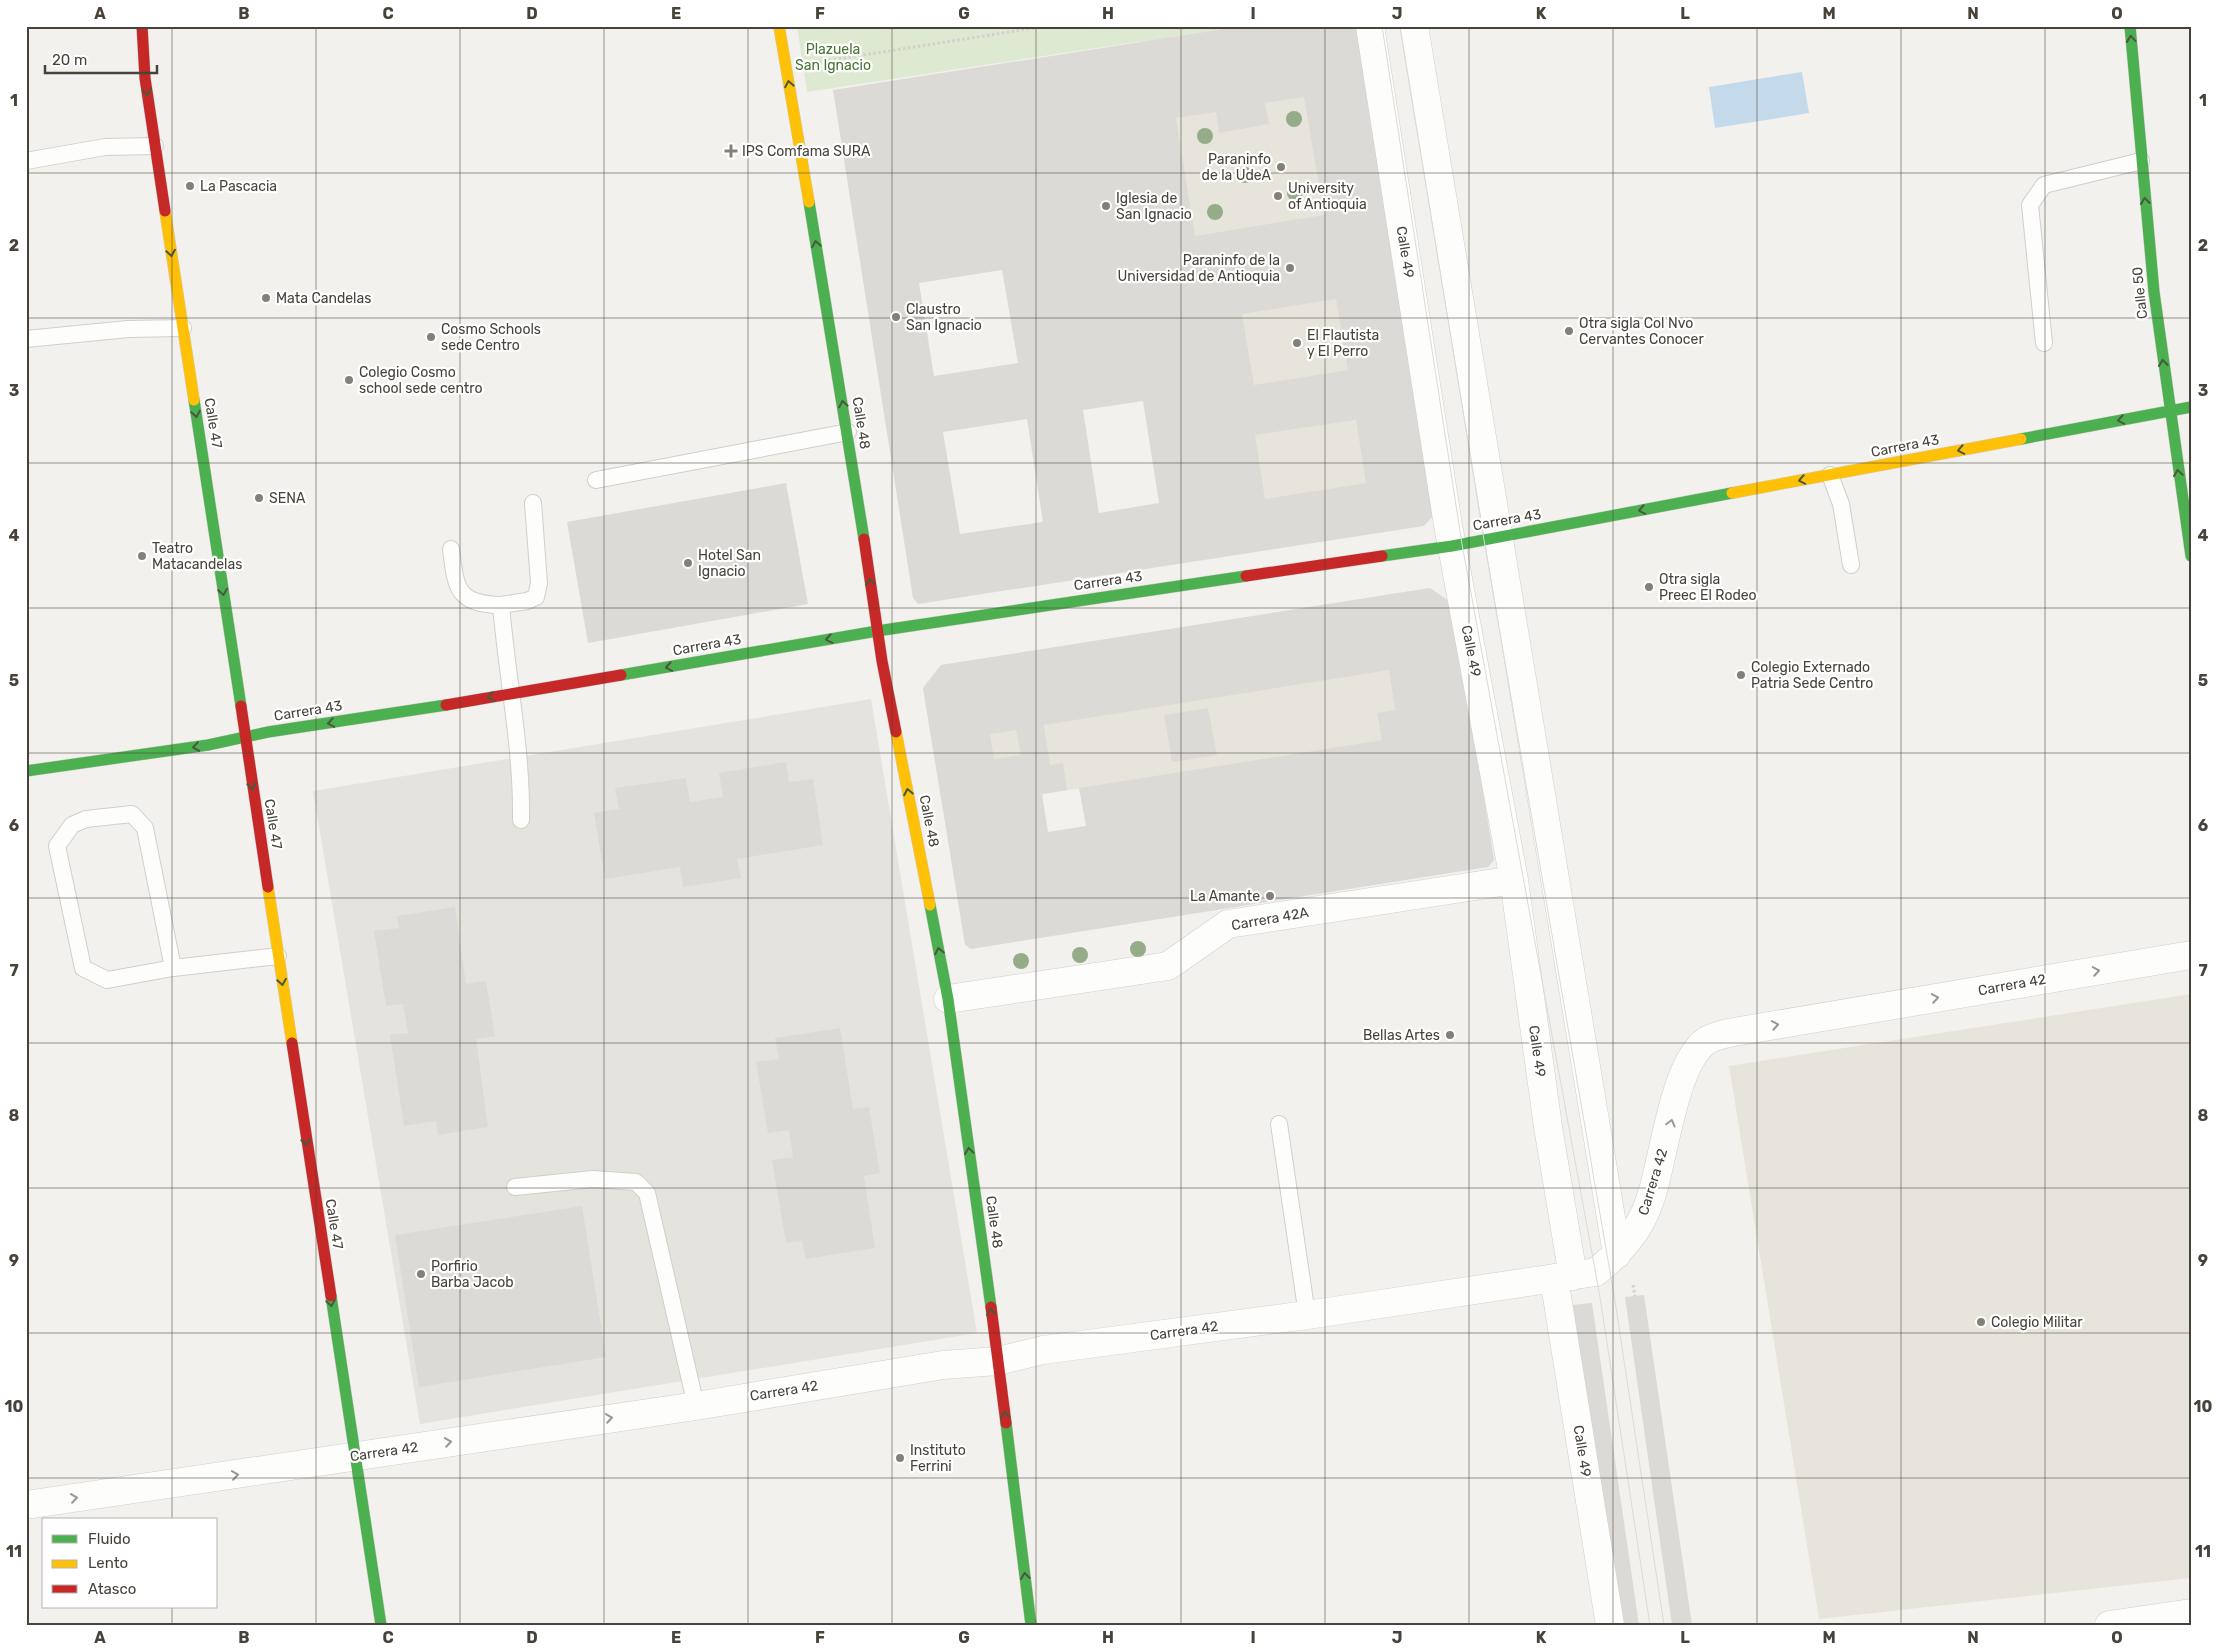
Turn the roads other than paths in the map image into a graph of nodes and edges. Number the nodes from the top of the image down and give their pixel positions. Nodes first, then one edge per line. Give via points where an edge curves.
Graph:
1 (142, 26) edge
2 (779, 26) edge
3 (1370, 26) edge
4 (1414, 26) edge
5 (2130, 26) edge
6 (155, 146) junction
7 (2141, 160) junction
8 (26, 162) edge
9 (183, 328) junction
10 (26, 339) edge
11 (2044, 343) dead end
12 (2191, 407) edge
13 (2169, 411) junction
14 (848, 432) junction
15 (1830, 475) junction
16 (596, 480) dead end
17 (533, 503) dead end
18 (1498, 537) junction
19 (1452, 546) junction
20 (451, 549) dead end
21 (2191, 556) edge
22 (1852, 565) dead end
23 (501, 605) junction
24 (877, 630) junction
25 (511, 694) junction
26 (244, 738) junction
27 (26, 771) edge
28 (521, 820) dead end
29 (1514, 880) junction
30 (2191, 955) edge
31 (278, 956) junction
32 (173, 968) junction
33 (948, 999) junction
34 (1279, 1124) dead end
35 (515, 1187) dead end
36 (1617, 1254) junction
37 (1564, 1277) junction
38 (1307, 1315) junction
39 (998, 1361) junction
40 (696, 1406) junction
41 (354, 1456) junction
42 (26, 1505) edge
43 (2191, 1613) edge
44 (381, 1625) edge
45 (1031, 1625) edge
46 (1610, 1625) edge
47 (2109, 1625) edge

1 -> 6 street, Calle 47
14 -> 2 street, Calle 48
3 - 19 street, Calle 49
4 - 18 street
7 -> 5 street, Calle 50
6 - 8 lane via 105,147
6 -> 9 street, Calle 47
7 - 11 lane via 2044,185 2030,205
13 -> 7 street, Calle 50
9 - 10 lane via 128,329
9 -> 26 street, Calle 47
12 - 13 street, Carrera 43
13 -> 15 street, Carrera 43
21 -> 13 street, Calle 50
14 - 16 lane
24 -> 14 street, Calle 48
15 -> 18 street, Carrera 43
15 - 22 lane via 1841,504
17 - 23 lane via 539,583 536,596 527,601
18 - 19 street, Carrera 43
18 - 36 street
19 - 24 street, Carrera 43
19 - 29 street, Calle 49
20 - 23 lane via 455,584 470,600 484,605
23 - 25 lane
24 -> 25 street, Carrera 43
33 -> 24 street, Calle 48
25 -> 26 street, Carrera 43
25 - 28 lane via 516,722
26 -> 27 street, Carrera 43
26 -> 31 street, Calle 47
29 - 33 street, Carrera 42A via 1228,924 1168,966
29 - 37 street, Calle 49 via 1548,1127
36 -> 30 street, Carrera 42 via 1637,1229 1650,1201 1682,1076 1692,1056 1707,1040 1728,1033
31 - 32 lane
31 -> 41 street, Calle 47
32 - 32 lane via 107,980 83,968 57,846 72,825 86,819 132,814 145,828
39 -> 33 street, Calle 48
34 - 38 lane
35 - 40 lane via 593,1179 636,1182 647,1193
36 - 37 street, Carrera 42 via 1596,1272
37 - 38 street, Carrera 42
37 - 46 street, Calle 49
38 - 39 street, Carrera 42 via 1043,1350
39 - 40 street, Carrera 42 via 943,1365
45 -> 39 street, Calle 48
41 -> 40 street, Carrera 42
42 -> 41 street, Carrera 42
41 - 44 street, Calle 47
43 - 47 street

